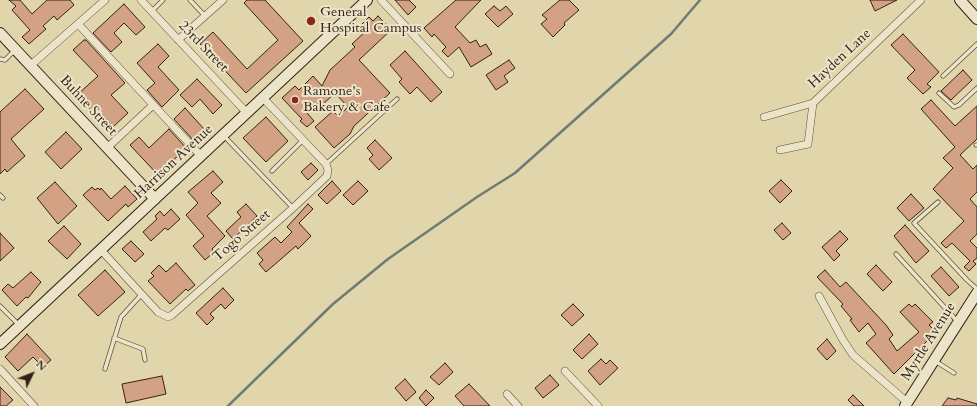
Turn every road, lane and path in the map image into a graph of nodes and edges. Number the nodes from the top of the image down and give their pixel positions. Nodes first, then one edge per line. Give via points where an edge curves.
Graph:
1 (105, 0) edge
2 (140, 0) edge
3 (163, 0) edge
4 (190, 0) edge
5 (223, 0) edge
6 (381, 0) edge
7 (921, 0) edge
8 (960, 0) edge
9 (362, 2) edge
10 (151, 12) junction
11 (205, 16) junction
12 (977, 19) edge
13 (78, 25) junction
14 (0, 33) edge
15 (178, 40) junction
16 (977, 44) edge
17 (16, 49) junction
18 (0, 59) edge
19 (31, 65) junction
20 (450, 74) dead end
21 (943, 76) dead end
22 (977, 88) edge
23 (939, 93) dead end
24 (263, 98) junction
25 (397, 99) dead end
26 (813, 103) junction
27 (153, 105) junction
28 (247, 113) junction
29 (764, 117) dead end
30 (223, 135) junction
31 (303, 140) junction
32 (107, 148) junction
33 (780, 150) dead end
34 (201, 156) junction
35 (327, 167) junction
36 (272, 171) dead end
37 (155, 199) junction
38 (938, 202) dead end
39 (293, 208) junction
40 (101, 250) junction
41 (896, 254) dead end
42 (977, 289) edge
43 (977, 293) edge
44 (141, 295) junction
45 (819, 296) dead end
46 (0, 306) edge
47 (958, 322) junction
48 (19, 326) junction
49 (114, 338) junction
50 (0, 344) edge
51 (145, 360) dead end
52 (934, 360) junction
53 (0, 369) edge
54 (104, 369) dead end
55 (565, 371) dead end
56 (954, 373) dead end
57 (507, 394) dead end
58 (908, 405) edge
59 (34, 406) edge
60 (518, 406) edge
61 (598, 406) edge

1 - 13 street
2 - 10 street, 23rd Street
3 - 10 lane
4 - 11 lane
5 - 11 street
6 - 20 street
7 - 26 street, Hayden Lane
8 - 12 main road
9 - 24 main road, Harrison Avenue
10 - 15 street, 23rd Street
11 - 15 street
13 - 19 street
13 - 27 street
14 - 17 main road, Buhne Street
15 - 28 street, 23rd Street
16 - 21 lane
17 - 18 lane via 5,60
17 - 19 main road, Buhne Street
19 - 32 main road, Buhne Street
22 - 23 lane via 954,107
24 - 28 main road, Harrison Avenue
24 - 31 street
25 - 35 lane
26 - 29 street, Hayden Lane
26 - 33 street via 808,144
27 - 32 street
27 - 34 street
28 - 30 main road, Harrison Avenue
30 - 34 main road, Harrison Avenue
30 - 39 lane
31 - 35 street
31 - 36 lane
32 - 37 main road, Buhne Street
34 - 37 main road, Harrison Avenue
35 - 39 street, Togo Street via 327,176
37 - 40 main road, Harrison Avenue
38 - 42 lane via 914,223
39 - 44 street, Togo Street via 172,315 168,317 158,312
40 - 44 street
40 - 48 main road, Harrison Avenue
41 - 47 lane
43 - 47 main road, Myrtle Avenue
44 - 49 lane via 121,317
45 - 58 street via 853,355
46 - 48 lane
47 - 52 main road, Myrtle Avenue
48 - 50 main road, Harrison Avenue
49 - 51 lane via 143,349
49 - 54 lane
52 - 56 lane
52 - 58 main road, Myrtle Avenue
53 - 59 street
55 - 61 street
57 - 60 street

